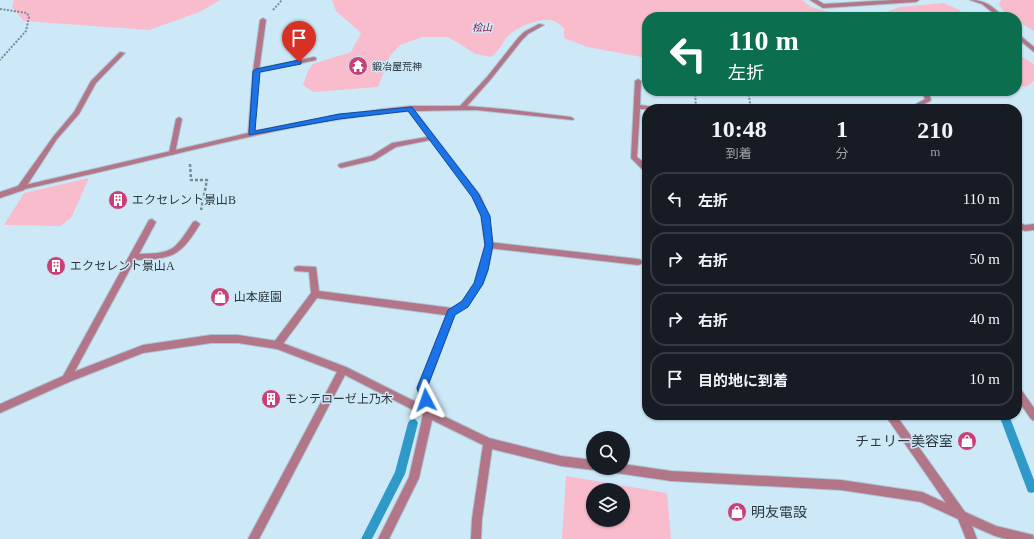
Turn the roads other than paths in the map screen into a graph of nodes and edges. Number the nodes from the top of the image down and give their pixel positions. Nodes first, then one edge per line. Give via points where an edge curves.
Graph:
1 (813, 0) edge
2 (916, 0) edge
3 (973, 0) edge
4 (981, 1) edge
5 (996, 12) edge
6 (263, 20) dead end
7 (542, 25) dead end
8 (1022, 39) edge
9 (1034, 50) edge
10 (122, 53) dead end
11 (314, 60) dead end
12 (256, 71) junction
13 (638, 81) dead end
14 (927, 96) edge
15 (920, 104) edge
16 (637, 107) junction
17 (410, 108) junction
18 (462, 108) junction
19 (642, 108) edge
20 (179, 119) dead end
21 (571, 119) dead end
22 (251, 134) junction
23 (433, 138) junction
24 (172, 153) junction
25 (642, 165) edge
26 (341, 166) dead end
27 (21, 188) junction
28 (0, 195) edge
29 (152, 222) dead end
30 (196, 224) road end
31 (1022, 227) edge
32 (1034, 227) edge
33 (489, 245) junction
34 (134, 257) junction
35 (638, 262) dead end
36 (298, 268) dead end
37 (315, 294) junction
38 (452, 312) junction
39 (277, 346) junction
40 (343, 370) junction
41 (66, 379) junction
42 (1022, 398) edge
43 (0, 409) edge
44 (430, 412) junction
45 (1034, 416) edge
46 (894, 420) edge
47 (488, 443) junction
48 (586, 464) edge
49 (630, 470) edge
50 (962, 516) junction
51 (253, 539) edge
52 (383, 539) edge
53 (476, 539) edge
54 (972, 539) edge
55 (1028, 539) edge

1 - 2 street via 823,6
3 - 4 street
4 - 5 street
6 - 12 street
7 - 18 street via 520,39
8 - 9 street
10 - 27 street via 93,82 77,113 55,138
11 - 12 street
12 - 22 street
13 - 16 street
14 - 15 street via 928,100
16 - 19 street
16 - 25 street via 634,158
17 - 18 street
17 - 22 street via 339,116
17 - 23 street
18 - 21 street
20 - 24 street
22 - 24 street
23 - 26 street via 394,145 373,158
23 - 33 street via 476,195 485,216
24 - 27 street
27 - 28 street
29 - 34 street
30 - 34 street via 180,248 167,256
31 - 32 street
33 - 35 street
33 - 38 street via 478,284 465,304
34 - 41 street
36 - 37 street via 313,269
37 - 38 street
37 - 39 street
38 - 44 street via 422,388
39 - 40 street
39 - 41 street via 238,339 211,339 143,349
40 - 44 street
40 - 51 street
41 - 43 street
42 - 45 street
44 - 47 street
44 - 52 street via 414,478
46 - 50 street
47 - 48 street via 561,461
47 - 53 street
49 - 50 street via 672,476 842,485 922,497
50 - 54 street
50 - 55 street via 995,531

